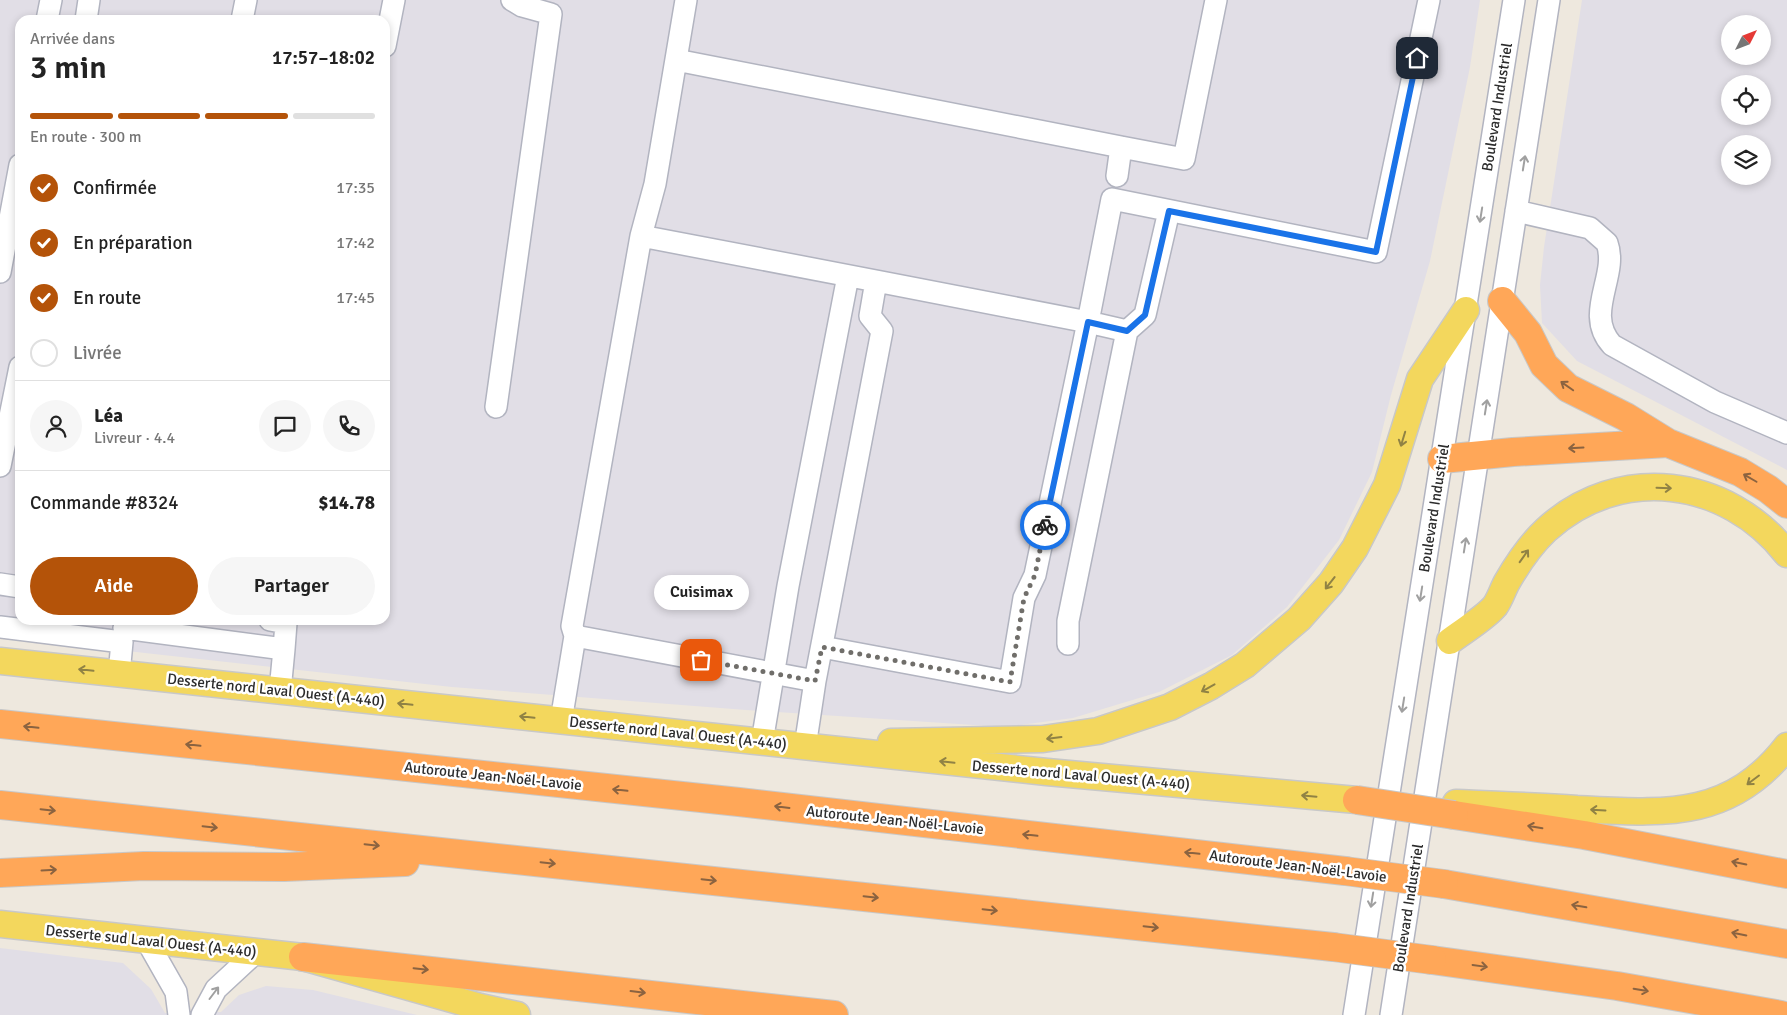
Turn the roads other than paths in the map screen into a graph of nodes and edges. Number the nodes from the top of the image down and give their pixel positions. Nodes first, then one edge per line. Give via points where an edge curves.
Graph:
1 (51, 0) edge
2 (89, 0) edge
3 (246, 0) edge
4 (394, 0) edge
5 (512, 0) edge
6 (686, 0) edge
7 (1216, 0) edge
8 (1430, 0) edge
9 (1514, 0) edge
10 (1549, 0) edge
11 (48, 15) edge
12 (87, 15) edge
13 (243, 15) edge
14 (390, 20) edge
15 (676, 60) junction
16 (1121, 147) junction
17 (1117, 176) dead end
18 (15, 192) edge
19 (1169, 211) junction
20 (1516, 211) junction
21 (641, 236) junction
22 (0, 272) edge
23 (848, 276) junction
24 (876, 281) junction
25 (1502, 301) junction
26 (1466, 310) junction
27 (1088, 322) junction
28 (1127, 331) junction
29 (15, 392) edge
30 (496, 407) dead end
31 (1787, 433) edge
32 (1668, 443) junction
33 (1479, 456) junction
34 (1442, 459) junction
35 (0, 466) edge
36 (1787, 504) edge
37 (1787, 554) edge
38 (0, 584) edge
39 (15, 586) edge
40 (282, 625) edge
41 (0, 627) edge
42 (124, 630) edge
43 (575, 636) junction
44 (1450, 641) junction
45 (1068, 644) dead end
46 (822, 647) junction
47 (284, 649) junction
48 (0, 661) edge
49 (773, 673) junction
50 (119, 674) junction
51 (815, 681) junction
52 (280, 691) junction
53 (561, 721) junction
54 (0, 724) edge
55 (789, 744) junction
56 (1787, 746) edge
57 (1357, 800) joint
58 (0, 805) edge
59 (1455, 809) junction
60 (499, 858) junction
61 (0, 873) edge
62 (1787, 874) edge
63 (0, 924) edge
64 (147, 941) junction
65 (1787, 944) edge
66 (256, 952) junction
67 (303, 957) junction
68 (179, 1015) edge
69 (202, 1015) edge
70 (516, 1015) edge
71 (834, 1015) edge
72 (1354, 1015) edge
73 (1392, 1015) edge
74 (1780, 1015) edge

1 - 11 street
2 - 12 street
3 - 13 street
4 - 14 street
5 - 30 street via 551,14
6 - 15 street
7 - 16 street via 1184,160
8 - 19 street via 1376,252
9 -> 26 street, Boulevard Industriel
20 -> 10 street, Boulevard Industriel
15 - 16 street
15 - 21 street via 655,184
16 - 17 street
18 - 22 street
19 - 27 street via 1112,199
19 - 28 street via 1145,315
20 - 25 street, Boulevard Industriel
20 - 31 street via 1590,228 1607,243 1609,256 1600,316 1604,334 1612,345 1715,402
21 - 23 street
21 - 43 street via 572,626
23 - 24 street
23 - 49 street
24 - 27 street
24 - 46 street via 870,316 882,331
32 -> 25 highway via 1626,417 1568,388 1544,365 1528,333
33 -> 25 street, Boulevard Industriel
26 - 34 street, Boulevard Industriel
26 -> 55 main road via 1420,379 1387,485 1355,548 1299,619 1228,676 1184,701 1152,714 1081,734 1017,740
27 - 28 street
27 - 46 street via 1035,575 1024,598 1010,682
28 - 45 street via 1068,621
29 - 35 street
32 -> 33 highway
36 -> 32 highway via 1740,472
33 - 34 highway
44 -> 33 street, Boulevard Industriel
34 -> 72 street, Boulevard Industriel
44 -> 37 main road via 1495,606 1520,562 1545,531 1580,506 1618,491 1659,487 1704,494 1731,505 1756,522
38 - 39 street
40 - 47 street
41 - 42 street
42 - 47 street
42 - 50 street
43 - 49 street
43 - 53 street
44 - 73 street, Boulevard Industriel
46 - 51 street
47 - 52 street
50 -> 48 main road, Desserte nord Laval Ouest (A-440)
49 - 51 street
49 - 55 street
50 - 52 main road, Desserte nord Laval Ouest (A-440)
51 - 55 street
53 -> 52 main road, Desserte nord Laval Ouest (A-440)
53 - 55 main road, Desserte nord Laval Ouest (A-440)
65 -> 54 highway, Autoroute Jean-Noël-Lavoie, bridge via 1444,884 1345,871 739,802
57 -> 55 main road, Desserte nord Laval Ouest (A-440) via 1047,772
56 -> 59 main road via 1770,766 1743,787 1714,802 1684,810 1650,813
57 - 59 highway, bridge
58 -> 60 highway
62 -> 59 highway
61 -> 60 highway via 144,866 284,867
60 -> 74 highway, bridge via 1333,947 1570,979
63 - 64 main road, Desserte sud Laval Ouest (A-440)
64 - 66 main road, Desserte sud Laval Ouest (A-440)
64 - 68 street via 176,992
66 - 67 main road, Desserte sud Laval Ouest (A-440)
69 -> 66 street via 216,990
67 - 70 main road, Desserte sud Laval Ouest (A-440)
67 -> 71 highway

